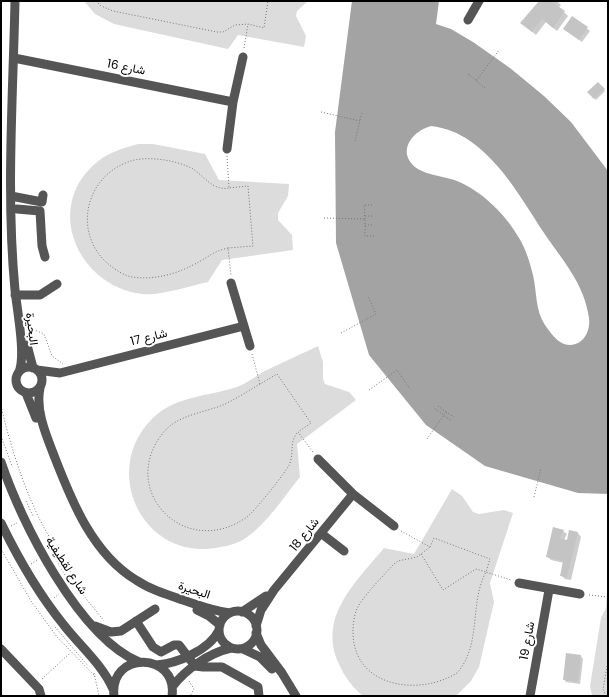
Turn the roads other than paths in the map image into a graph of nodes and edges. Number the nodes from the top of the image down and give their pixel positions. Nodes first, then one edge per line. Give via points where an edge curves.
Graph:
1 (15, 1) edge
2 (21, 1) edge
3 (479, 1) edge
4 (468, 20) dead end
5 (243, 57) road end
6 (17, 59) junction
7 (233, 102) junction
8 (227, 149) road end
9 (14, 196) junction
10 (16, 210) junction
11 (40, 211) junction
12 (45, 257) dead end
13 (231, 283) road end
14 (57, 284) dead end
15 (18, 295) junction
16 (244, 326) junction
17 (250, 346) road end
18 (35, 369) junction
19 (62, 369) junction
20 (19, 372) junction
21 (40, 386) junction
22 (26, 393) junction
23 (318, 458) road end
24 (53, 460) junction
25 (1, 462) edge
26 (353, 494) junction
27 (3, 526) edge
28 (394, 526) road end
29 (322, 534) junction
30 (344, 550) dead end
31 (519, 583) road end
32 (274, 590) junction
33 (549, 590) junction
34 (580, 594) road end
35 (168, 598) junction
36 (155, 609) dead end
37 (242, 612) junction
38 (230, 614) junction
39 (136, 621) junction
40 (94, 626) junction
41 (220, 628) junction
42 (256, 629) junction
43 (121, 631) junction
44 (208, 643) junction
45 (231, 648) junction
46 (242, 648) junction
47 (1, 649) edge
48 (118, 651) junction
49 (214, 654) junction
50 (188, 656) junction
51 (139, 662) junction
52 (156, 665) junction
53 (195, 666) junction
54 (172, 691) edge
55 (114, 692) edge
56 (40, 696) edge
57 (259, 696) edge
58 (289, 696) edge
59 (296, 696) edge
60 (530, 696) edge

1 - 6 street, البحيرة
2 - 6 street, البحيرة
3 - 4 street
5 - 7 street
6 - 7 street, شارع 16
6 - 9 street, البحيرة
7 - 8 street
9 - 10 street, البحيرة
9 - 11 street via 42,198
9 - 15 street, البحيرة via 10,232
10 - 11 street
10 - 15 street, البحيرة
11 - 12 street
13 - 16 street
14 - 15 street via 40,295
15 - 18 street, البحيرة via 28,356
15 - 20 street, البحيرة via 23,358
16 - 17 street
16 - 19 street, شارع 17
18 - 19 street, شارع 17
18 - 20 street via 28,367
18 - 21 street via 41,376
19 - 21 street, شارع 17
20 - 22 street via 17,384 20,390
21 - 22 street via 35,392
21 - 24 street, البحيرة via 38,405
22 - 24 street, البحيرة
23 - 26 street
24 - 35 street, البحيرة via 95,545 130,576
25 - 40 street, شارع لقطيفية via 29,518 44,556 69,586
26 - 28 street
26 - 29 street, شارع 18
27 - 55 street via 47,603 107,676
29 - 30 street
29 - 32 street, شارع 18
31 - 33 street
32 - 37 street, شارع 18
32 - 42 street, شارع 18 via 261,610
33 - 34 street
33 - 60 street, شارع 19
35 - 38 street, البحيرة
35 - 41 street, البحيرة via 204,613
36 - 39 street
37 - 38 street
37 - 42 street via 249,616
38 - 41 street via 225,616
39 - 43 street
39 - 50 street via 155,649 161,652 177,644
40 - 43 street via 111,632
40 - 48 street, شارع لقطيفية
41 - 44 street
41 - 45 street via 222,641
42 - 46 street via 252,643
42 - 59 street via 261,645
43 - 48 street via 117,640
44 - 49 street
44 - 50 street
45 - 46 street
45 - 49 street
46 - 58 street via 269,665
47 - 56 street via 36,685
48 - 51 street, شارع لقطيفية
49 - 53 street
50 - 52 street via 175,662
50 - 53 street
51 - 52 street, شارع لقطيفية
51 - 55 street via 122,671 116,679
52 - 54 street via 168,676
53 - 54 street via 184,674
53 - 57 street via 222,667 258,687

